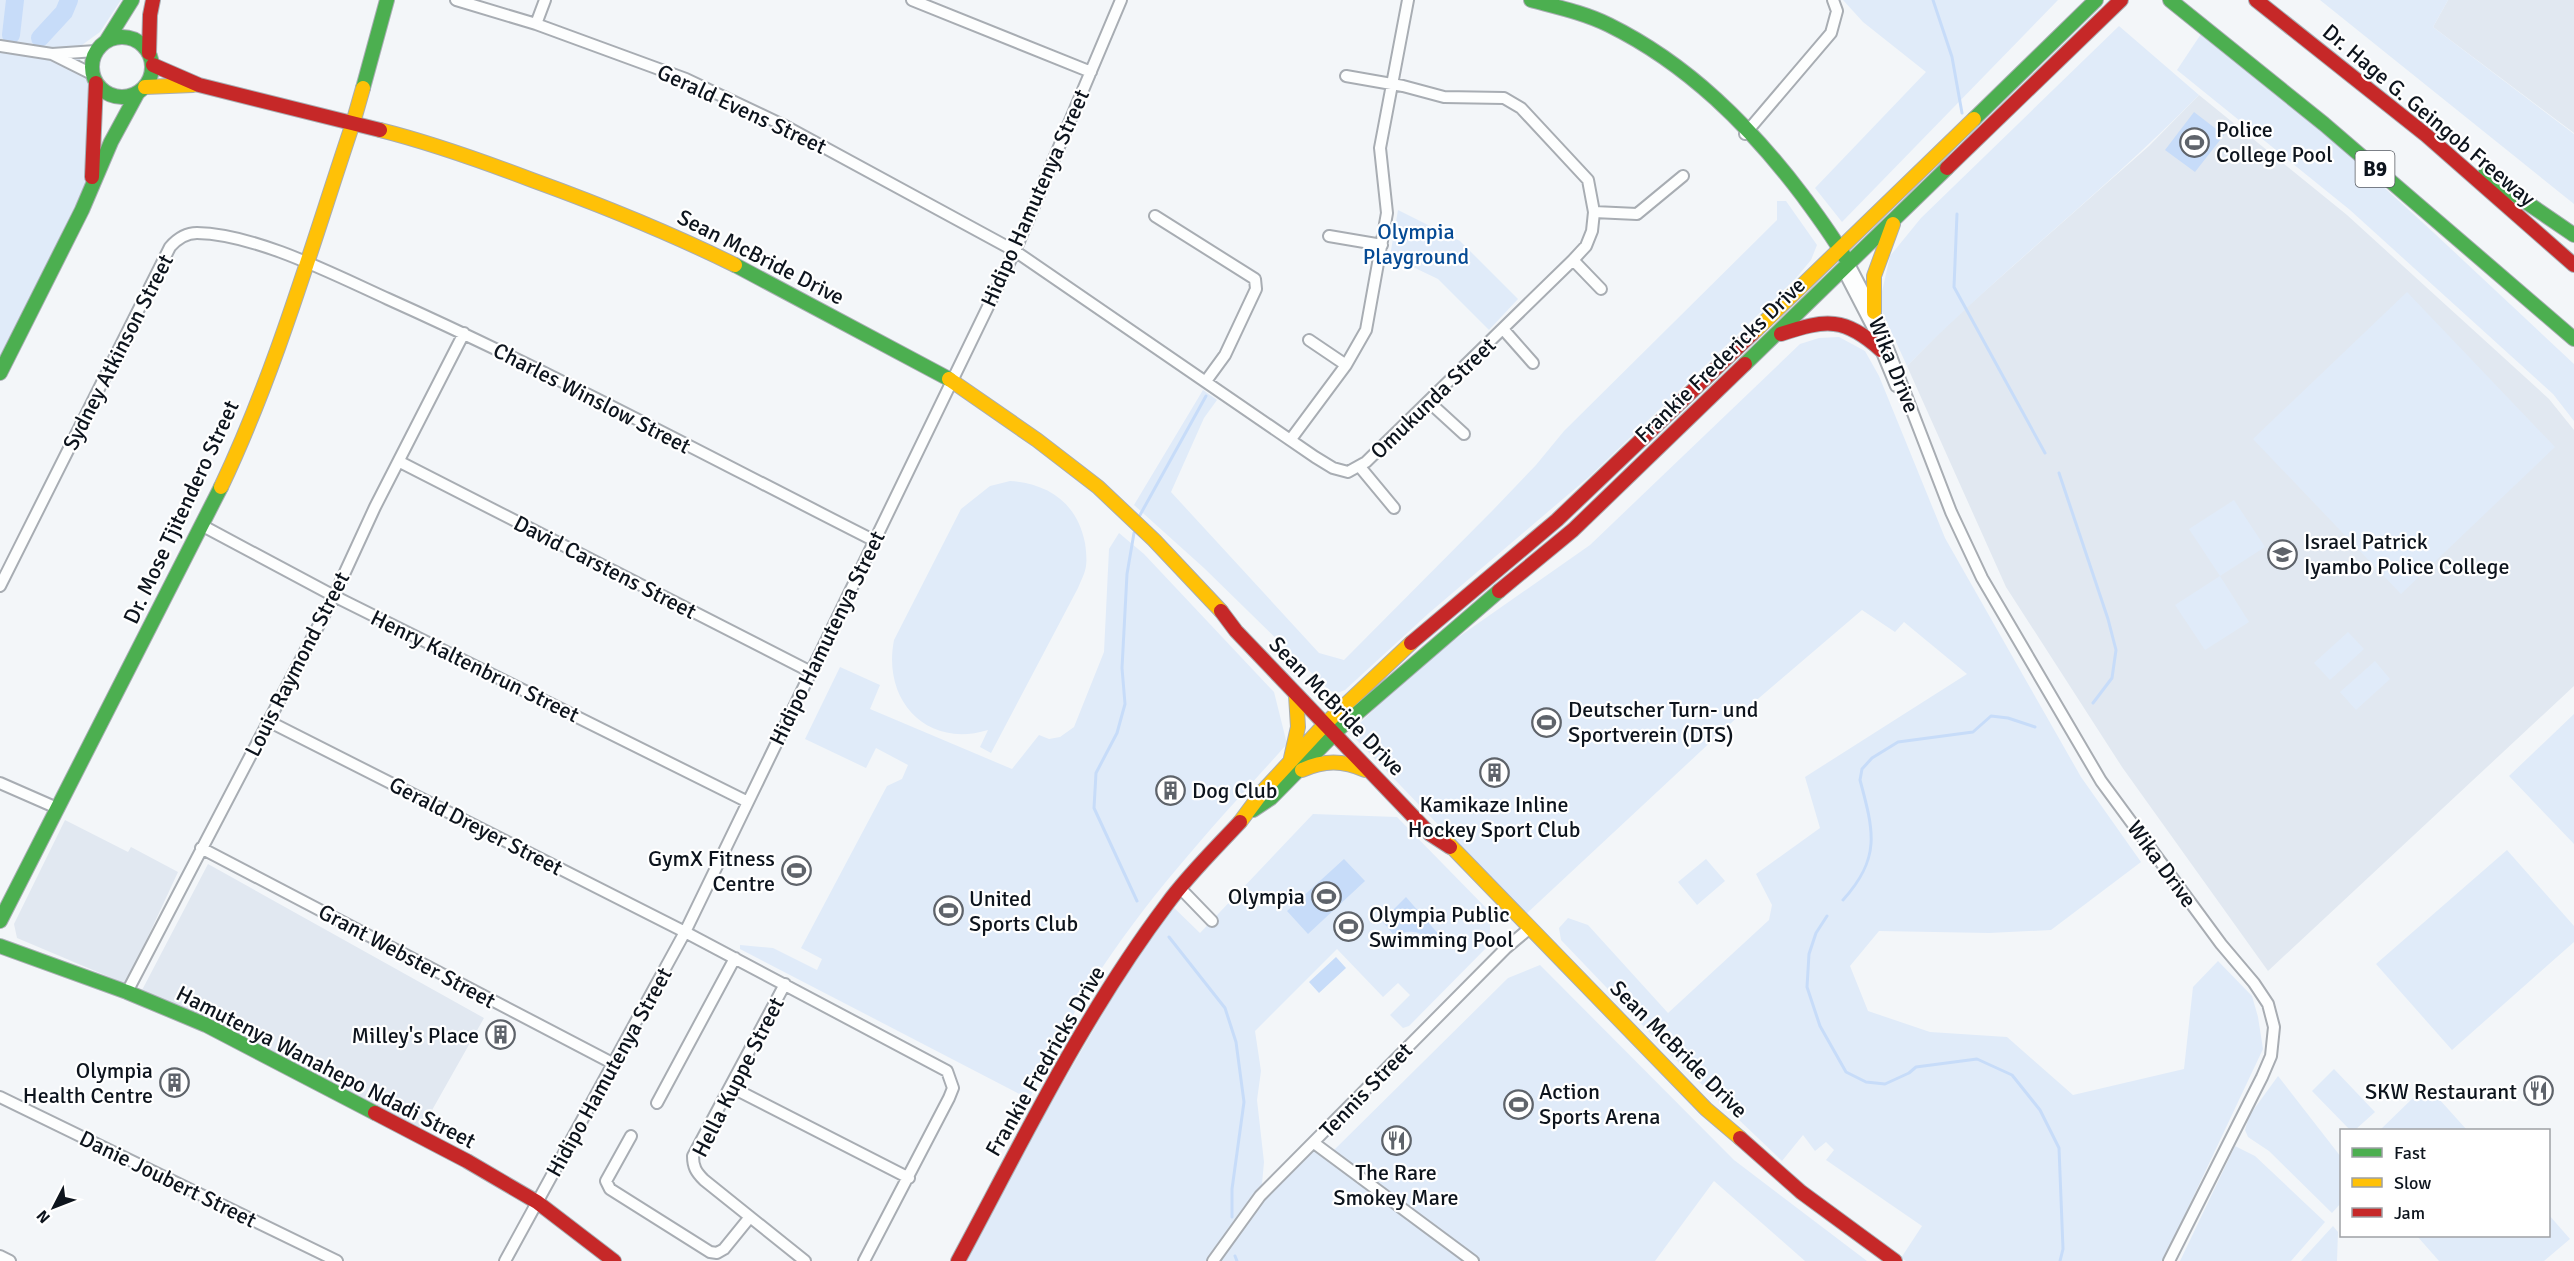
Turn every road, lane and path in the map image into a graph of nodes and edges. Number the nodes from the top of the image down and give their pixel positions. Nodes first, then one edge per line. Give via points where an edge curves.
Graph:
1 (132, 0) edge
2 (153, 0) edge
3 (387, 0) edge
4 (456, 0) edge
5 (545, 0) edge
6 (912, 0) edge
7 (1121, 0) edge
8 (1408, 0) edge
9 (1531, 0) edge
10 (1833, 0) edge
11 (2096, 0) edge
12 (2121, 0) edge
13 (2256, 0) edge
14 (2171, 1) edge
15 (536, 24) junction
16 (107, 40) junction
17 (0, 46) edge
18 (96, 51) junction
19 (52, 54) junction
20 (151, 59) junction
21 (1091, 72) junction
22 (1346, 76) dead end
23 (94, 78) junction
24 (199, 85) junction
25 (1393, 86) junction
26 (141, 91) junction
27 (353, 123) junction
28 (1747, 132) junction
29 (2426, 135) junction
30 (1683, 176) dead end
31 (92, 186) junction
32 (1594, 212) junction
33 (1155, 216) dead end
34 (1896, 219) junction
35 (2574, 235) edge
36 (1329, 236) dead end
37 (1382, 244) junction
38 (1014, 251) junction
39 (1837, 252) junction
40 (1573, 260) junction
41 (305, 262) junction
42 (2574, 265) edge
43 (1846, 267) junction
44 (2499, 276) junction
45 (1601, 289) dead end
46 (1874, 312) junction
47 (1503, 329) junction
48 (464, 333) junction
49 (1776, 336) junction
50 (2574, 339) edge
51 (1309, 340) dead end
52 (1881, 350) junction
53 (2574, 351) edge
54 (1533, 363) dead end
55 (1346, 365) junction
56 (0, 373) edge
57 (952, 381) junction
58 (1206, 381) junction
59 (1429, 402) junction
60 (1464, 434) dead end
61 (1291, 439) junction
62 (400, 462) junction
63 (1360, 467) junction
64 (1934, 467) junction
65 (1394, 508) dead end
66 (203, 526) junction
67 (875, 541) junction
68 (0, 586) edge
69 (334, 596) junction
70 (1224, 614) junction
71 (811, 672) junction
72 (1296, 695) junction
73 (268, 720) junction
74 (1333, 726) junction
75 (1290, 760) junction
76 (1373, 774) junction
77 (1292, 776) junction
78 (0, 783) edge
79 (748, 802) junction
80 (57, 808) junction
81 (1248, 813) junction
82 (1450, 847) junction
83 (201, 848) junction
84 (1180, 888) junction
85 (0, 921) edge
86 (1212, 921) dead end
87 (1530, 928) junction
88 (685, 932) junction
89 (0, 946) edge
90 (735, 958) junction
91 (785, 984) junction
92 (126, 992) junction
93 (614, 1064) junction
94 (731, 1087) junction
95 (0, 1097) edge
96 (657, 1103) dead end
97 (631, 1136) dead end
98 (1314, 1143) junction
99 (909, 1178) junction
100 (537, 1202) junction
101 (750, 1217) junction
102 (0, 1256) edge
103 (10, 1261) edge
104 (337, 1261) edge
105 (504, 1261) edge
106 (614, 1261) edge
107 (805, 1261) edge
108 (864, 1261) edge
109 (958, 1261) edge
110 (1213, 1261) edge
111 (1473, 1261) edge
112 (1895, 1261) edge
113 (2169, 1261) edge

1 - 16 main road
2 - 20 main road
3 - 27 main road, Dr. Mose Tjitendero Street
4 - 15 street, Gerald Evens Street
5 - 15 street
6 - 21 street
7 - 21 street, Hidipo Hamutenya Street
8 - 25 street
9 - 28 main road via 1599,21 1642,43 1689,73
10 - 28 street via 1837,11 1831,33
11 - 39 main road, Frankie Fredericks Drive
12 - 34 main road, Frankie Fredericks Drive
13 - 29 main road, Dr. Hage G. Geingob Freeway / B9
14 - 44 main road, B9 via 2277,83
15 - 38 street, Gerald Evens Street via 686,78 736,101
16 - 18 main road
16 - 20 main road via 136,40
17 - 19 street
18 - 19 street
18 - 23 main road
19 - 23 street
20 - 24 main road, Sean McBride Drive
20 - 26 main road via 150,80
21 - 38 street, Hidipo Hamutenya Street
22 - 25 street, Omukunda Street
23 - 26 main road via 104,92 114,97 126,98
23 - 31 main road
24 - 26 main road, Sean McBride Drive
24 - 27 main road, Sean McBride Drive
25 - 32 street, Omukunda Street via 1444,97 1504,98 1512,102 1588,180
25 - 37 street via 1380,148 1387,213
26 - 31 main road via 111,142
27 - 41 main road, Dr. Mose Tjitendero Street
27 - 57 main road, Sean McBride Drive via 430,142 670,233
28 - 39 main road
29 - 35 main road
29 - 42 main road, Dr. Hage G. Geingob Freeway / B9
30 - 32 street via 1637,214
31 - 56 main road
32 - 40 street, Omukunda Street via 1590,239
33 - 58 street via 1255,279 1256,289 1225,355
34 - 43 main road, Frankie Fredericks Drive
34 - 46 main road via 1874,276
36 - 37 street
37 - 55 street via 1366,330
38 - 57 street, Hidipo Hamutenya Street
38 - 58 street, Omukunda Street
39 - 43 main road
39 - 74 main road, Frankie Fredericks Drive via 1557,520 1409,644
40 - 45 street
40 - 47 street, Omukunda Street
41 - 48 street, Charles Winslow Street
41 - 66 main road, Dr. Mose Tjitendero Street via 239,450
41 - 68 street, Sydney Atkinson Street via 216,236 195,233 177,239
43 - 46 street, Wika Drive
43 - 49 main road, Frankie Fredericks Drive
43 - 52 street, Wika Drive
44 - 50 main road, B9
44 - 53 main road
46 - 64 street, Wika Drive
47 - 54 street
47 - 59 street, Omukunda Street
48 - 62 street, Louis Raymond Street
48 - 67 street, Charles Winslow Street
49 - 52 main road via 1831,321 1856,329
49 - 74 main road, Frankie Fredericks Drive via 1573,531
51 - 55 street
52 - 64 street, Wika Drive
55 - 61 street
57 - 67 street, Hidipo Hamutenya Street
57 - 70 main road, Sean McBride Drive via 1098,487
58 - 61 street, Omukunda Street
59 - 60 street
59 - 63 street, Omukunda Street
61 - 63 street, Omukunda Street via 1338,470
62 - 69 street, Louis Raymond Street
62 - 71 street, David Carstens Street
63 - 65 street
64 - 113 street, Wika Drive via 1982,578 2101,781 2263,994 2272,1016 2271,1056
66 - 69 street, Henry Kaltenbrun Street
66 - 80 main road, Dr. Mose Tjitendero Street
67 - 71 street, Hidipo Hamutenya Street
69 - 73 street, Louis Raymond Street
69 - 79 street, Henry Kaltenbrun Street
70 - 72 main road, Sean McBride Drive
70 - 74 main road, Sean McBride Drive via 1242,625
71 - 79 street, Hidipo Hamutenya Street
72 - 74 main road, Sean McBride Drive
72 - 75 main road via 1298,731
73 - 83 street, Louis Raymond Street
73 - 88 street, Gerald Dreyer Street
74 - 75 main road, Frankie Fredricks Drive
74 - 76 main road, Sean McBride Drive
74 - 77 main road, Frankie Fredricks Drive
74 - 82 main road, Sean McBride Drive via 1440,832
75 - 81 main road, Frankie Fredricks Drive
76 - 77 main road via 1337,761 1314,764
76 - 82 main road, Sean McBride Drive via 1430,834
77 - 81 main road, Frankie Fredricks Drive via 1271,798
78 - 80 street
79 - 88 street, Hidipo Hamutenya Street
80 - 85 main road, Dr. Mose Tjitendero Street
81 - 84 main road, Frankie Fredricks Drive
82 - 87 main road, Sean McBride Drive
83 - 92 street, Louis Raymond Street
83 - 93 street, Grant Webster Street
84 - 86 street
84 - 109 main road, Frankie Fredricks Drive via 1109,988
87 - 98 street, Tennis Street
87 - 112 main road, Sean McBride Drive via 1722,1123 1801,1192
88 - 90 street, Hella Kuppe Street
88 - 93 street, Hidipo Hamutenya Street
89 - 92 main road, Hamutenya Wanahepo Ndadi Street
90 - 91 street, Hella Kuppe Street
90 - 96 street
91 - 94 street, Hella Kuppe Street
91 - 99 street, Hella Kuppe Street via 947,1071 953,1088
92 - 100 main road, Hamutenya Wanahepo Ndadi Street via 206,1025 467,1161
93 - 100 street, Hidipo Hamutenya Street
94 - 99 street
94 - 101 street, Hella Kuppe Street via 693,1156 693,1164 704,1180
95 - 104 street, Danie Joubert Street
97 - 101 street via 606,1181 610,1189 710,1252 724,1249
98 - 110 street, Tennis Street via 1253,1204
98 - 111 street
99 - 108 street, Hella Kuppe Street
100 - 105 street, Hidipo Hamutenya Street
100 - 106 main road, Hamutenya Wanahepo Ndadi Street
101 - 107 street, Hella Kuppe Street
102 - 103 street

